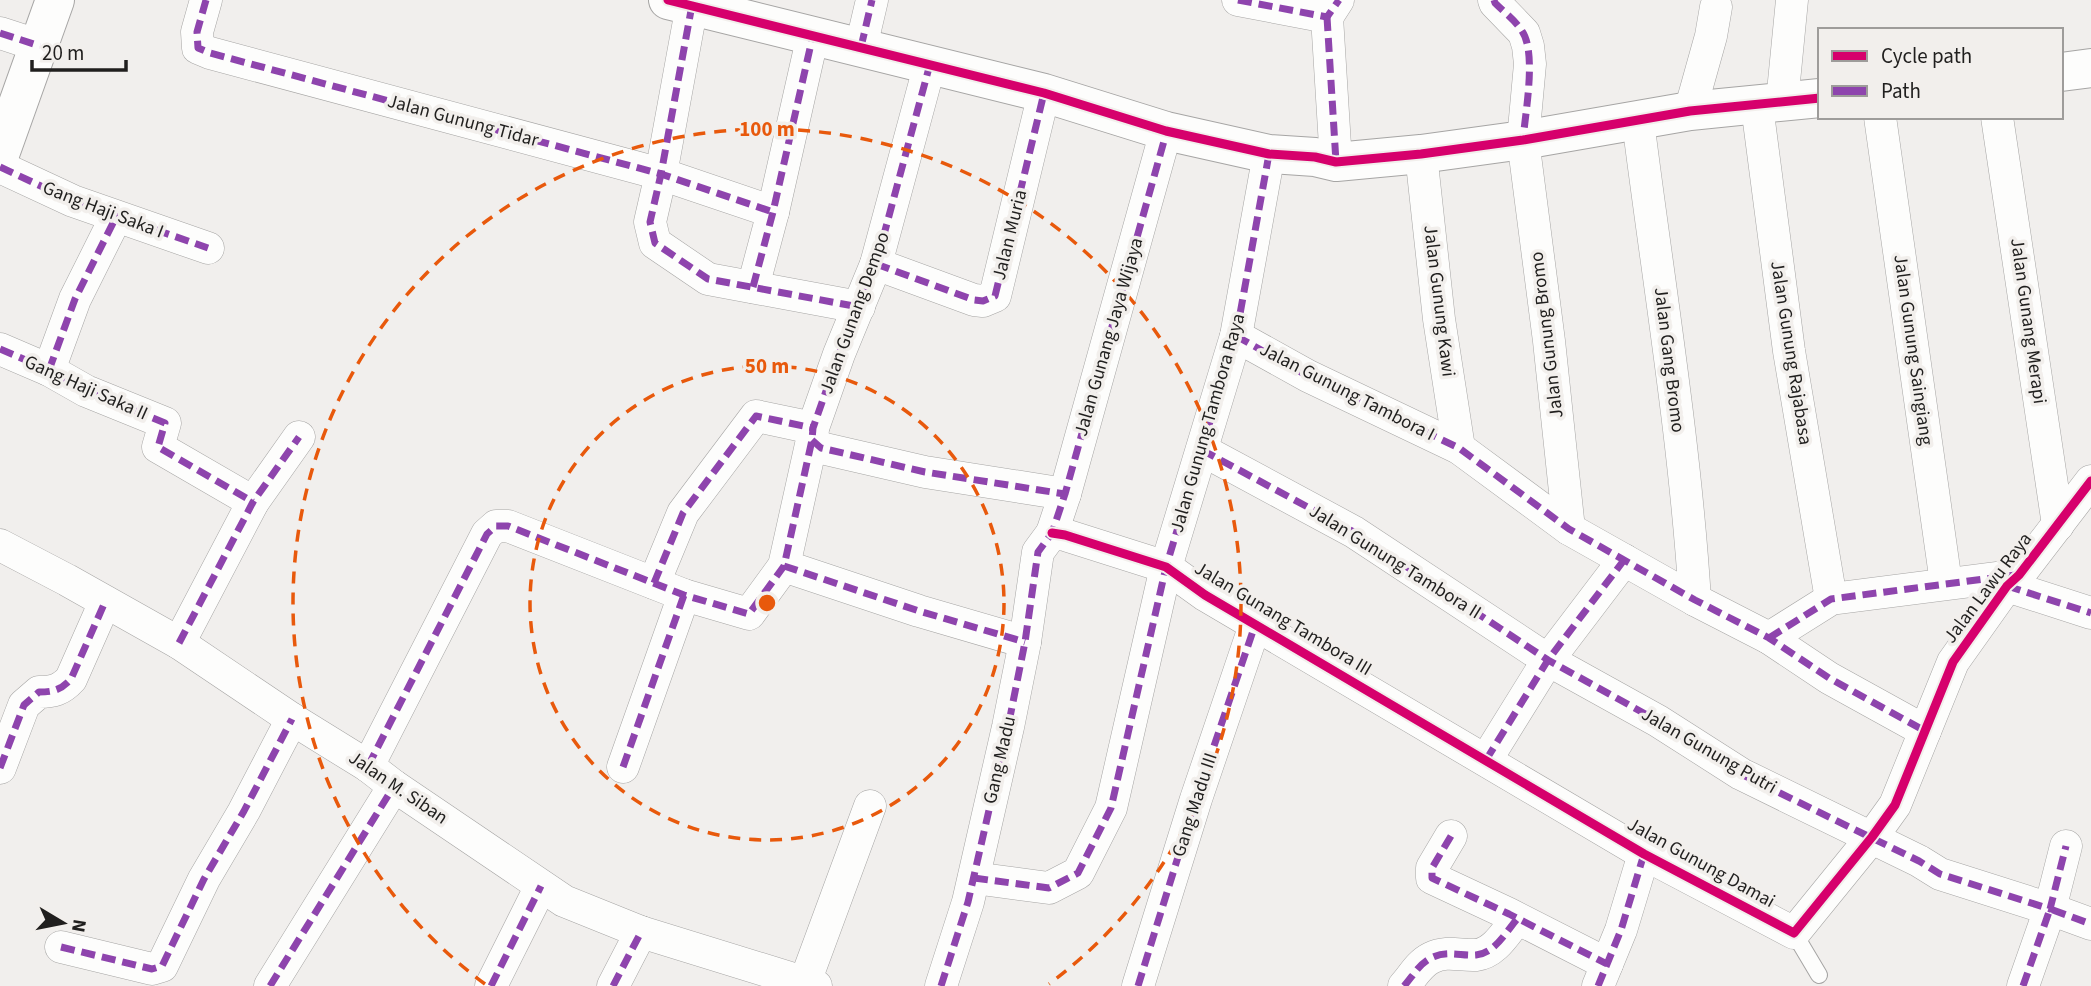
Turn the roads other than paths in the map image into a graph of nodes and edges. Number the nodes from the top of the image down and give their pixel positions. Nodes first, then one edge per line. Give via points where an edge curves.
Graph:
1 (55, 0) edge
2 (206, 0) edge
3 (872, 0) edge
4 (1238, 0) edge
5 (1494, 0) edge
6 (1792, 0) edge
7 (680, 2) edge
8 (1716, 7) dead end
9 (1333, 9) edge
10 (0, 33) edge
11 (813, 35) junction
12 (40, 46) junction
13 (861, 47) junction
14 (930, 64) junction
15 (2091, 68) edge
16 (2063, 72) edge
17 (1044, 93) junction
18 (1818, 98) edge
19 (1769, 104) junction
20 (1690, 111) junction
21 (1880, 119) edge
22 (1997, 119) edge
23 (1638, 121) junction
24 (1165, 136) junction
25 (1523, 140) junction
26 (0, 154) edge
27 (1269, 154) junction
28 (1422, 154) junction
29 (1336, 162) junction
30 (0, 167) edge
31 (662, 174) junction
32 (774, 212) junction
33 (116, 217) junction
34 (208, 248) dead end
35 (876, 264) junction
36 (753, 287) junction
37 (859, 307) junction
38 (1236, 336) junction
39 (0, 349) edge
40 (49, 370) junction
41 (813, 434) junction
42 (299, 437) dead end
43 (1459, 448) junction
44 (1202, 450) junction
45 (2091, 481) edge
46 (1065, 494) junction
47 (253, 502) junction
48 (2058, 526) junction
49 (1569, 529) junction
50 (1052, 533) junction
51 (0, 545) edge
52 (1624, 560) junction
53 (784, 566) junction
54 (1166, 567) junction
55 (2013, 580) junction
56 (654, 583) junction
57 (1946, 583) junction
58 (684, 595) junction
59 (1831, 599) junction
60 (1695, 600) junction
61 (105, 602) junction
62 (2091, 613) edge
63 (1255, 625) junction
64 (1769, 638) junction
65 (1025, 642) junction
66 (179, 643) junction
67 (1548, 660) junction
68 (292, 719) junction
69 (1925, 732) junction
70 (1486, 760) junction
71 (368, 766) junction
72 (624, 766) dead end
73 (0, 768) edge
74 (394, 786) junction
75 (870, 806) dead end
76 (1451, 836) dead end
77 (1872, 837) junction
78 (2066, 846) dead end
79 (1644, 854) junction
80 (974, 878) junction
81 (541, 886) junction
82 (2050, 909) junction
83 (1517, 919) junction
84 (2091, 924) edge
85 (641, 932) junction
86 (1794, 933) junction
87 (61, 947) dead end
88 (1603, 975) edge
89 (1819, 975) dead end
90 (811, 984) edge
91 (270, 986) edge
92 (491, 986) edge
93 (613, 986) edge
94 (941, 986) edge
95 (1138, 986) edge
96 (1404, 986) edge
97 (2023, 986) edge

1 - 12 street
2 - 31 street, Jalan Gunung Tidar via 197,32 198,48 210,53
3 - 13 street
4 - 9 street
5 - 25 street, Jalan Gunung Bromo via 1524,33 1528,46
6 - 19 street, Jalan Gunung Rajabasa
7 - 11 street
7 - 31 street
8 - 20 street
9 - 29 street
10 - 12 street
11 - 13 street
11 - 32 street
12 - 26 street
13 - 14 street
14 - 17 street
14 - 35 street, Jalan Gunang Dempo
15 - 16 street
17 - 24 street
17 - 35 street, Jalan Muria via 995,296 974,300
18 - 19 street
19 - 20 street
19 - 59 street, Jalan Gunung Rajabasa via 1789,351
20 - 23 street
21 - 57 street, Jalan Gunung Saingiang
22 - 48 street, Jalan Gunang Merapi
23 - 25 street
23 - 60 street, Jalan Gang Bromo via 1682,455
24 - 27 street
24 - 46 street, Jalan Gunang Jaya Wijaya
25 - 28 street
25 - 49 street, Jalan Gunung Bromo
27 - 29 street
27 - 38 street, Jalan Gunung Tambora Raya
28 - 29 street
28 - 43 street, Jalan Gunung Kawi via 1438,319
30 - 33 street, Gang Haji Saka I
31 - 32 street, Jalan Gunung Tidar
31 - 36 street via 650,222 655,243 708,279
32 - 36 street
33 - 34 street, Gang Haji Saka I
33 - 40 street via 75,299
35 - 37 street, Jalan Gunang Dempo
36 - 37 street
37 - 41 street, Jalan Gunang Dempo
38 - 43 street, Jalan Gunung Tambora I
38 - 44 street, Jalan Gunung Tambora Raya
39 - 40 street, Gang Haji Saka II
40 - 47 street, Gang Haji Saka II via 86,391 165,423 158,446
41 - 46 street via 821,448
41 - 53 street, Jalan Gunang Dempo
41 - 56 street via 756,416 683,513
42 - 47 street
43 - 49 street, Jalan Gunung Tambora I
44 - 54 street, Jalan Gunung Tambora Raya
44 - 67 street, Jalan Gunung Tambora II via 1354,532
45 - 48 street, Jalan Lawu Raya
46 - 50 street, Jalan Gunang Jaya Wijaya
47 - 66 street
48 - 55 street, Jalan Lawu Raya
49 - 52 street, Jalan Gunung Tambora I
50 - 54 street, Jalan Gunang Tambora III
50 - 65 street, Gang Madu via 1038,552
51 - 61 street, Jalan M. Siban
52 - 60 street, Jalan Gunung Tambora I
52 - 67 street
53 - 58 street via 749,614
53 - 65 street
54 - 63 street, Jalan Gunang Tambora III
54 - 80 street, Jalan Gunung Tambora Raya via 1111,808 1078,873 1049,888
55 - 57 street
55 - 62 street
55 - 69 street, Jalan Lawu Raya via 1953,662
56 - 58 street
56 - 71 street via 508,526 496,526 487,534
57 - 59 street
58 - 72 street
59 - 64 street
60 - 64 street, Jalan Gunung Tambora I
61 - 66 street, Jalan M. Siban
61 - 73 street via 71,679 63,688 39,692 24,705
63 - 70 street, Jalan Gunang Tambora III
63 - 95 street, Gang Madu III
64 - 69 street, Jalan Gunung Tambora I
65 - 80 street, Gang Madu
66 - 68 street, Jalan M. Siban
67 - 70 street
67 - 77 street, Jalan Gunung Putri via 1741,774
68 - 71 street, Jalan M. Siban
68 - 87 street via 162,966 152,969
69 - 77 street, Jalan Lawu Raya via 1895,806
70 - 79 street, Jalan Gunung Damai
71 - 74 street, Jalan M. Siban
74 - 81 street, Jalan M. Siban
74 - 91 street
75 - 90 street
76 - 83 street via 1432,868 1432,878
77 - 82 street, Jalan Gunung Putri via 1940,874
77 - 86 street
78 - 82 street
79 - 86 street, Jalan Gunung Damai
79 - 88 street
80 - 94 street, Gang Madu
81 - 85 street, Jalan M. Siban via 564,901
81 - 92 street
82 - 84 street, Jalan Gunung Putri
82 - 97 street
83 - 88 street
83 - 96 street via 1484,953 1431,958
85 - 90 street, Jalan M. Siban
85 - 93 street
86 - 89 lane

